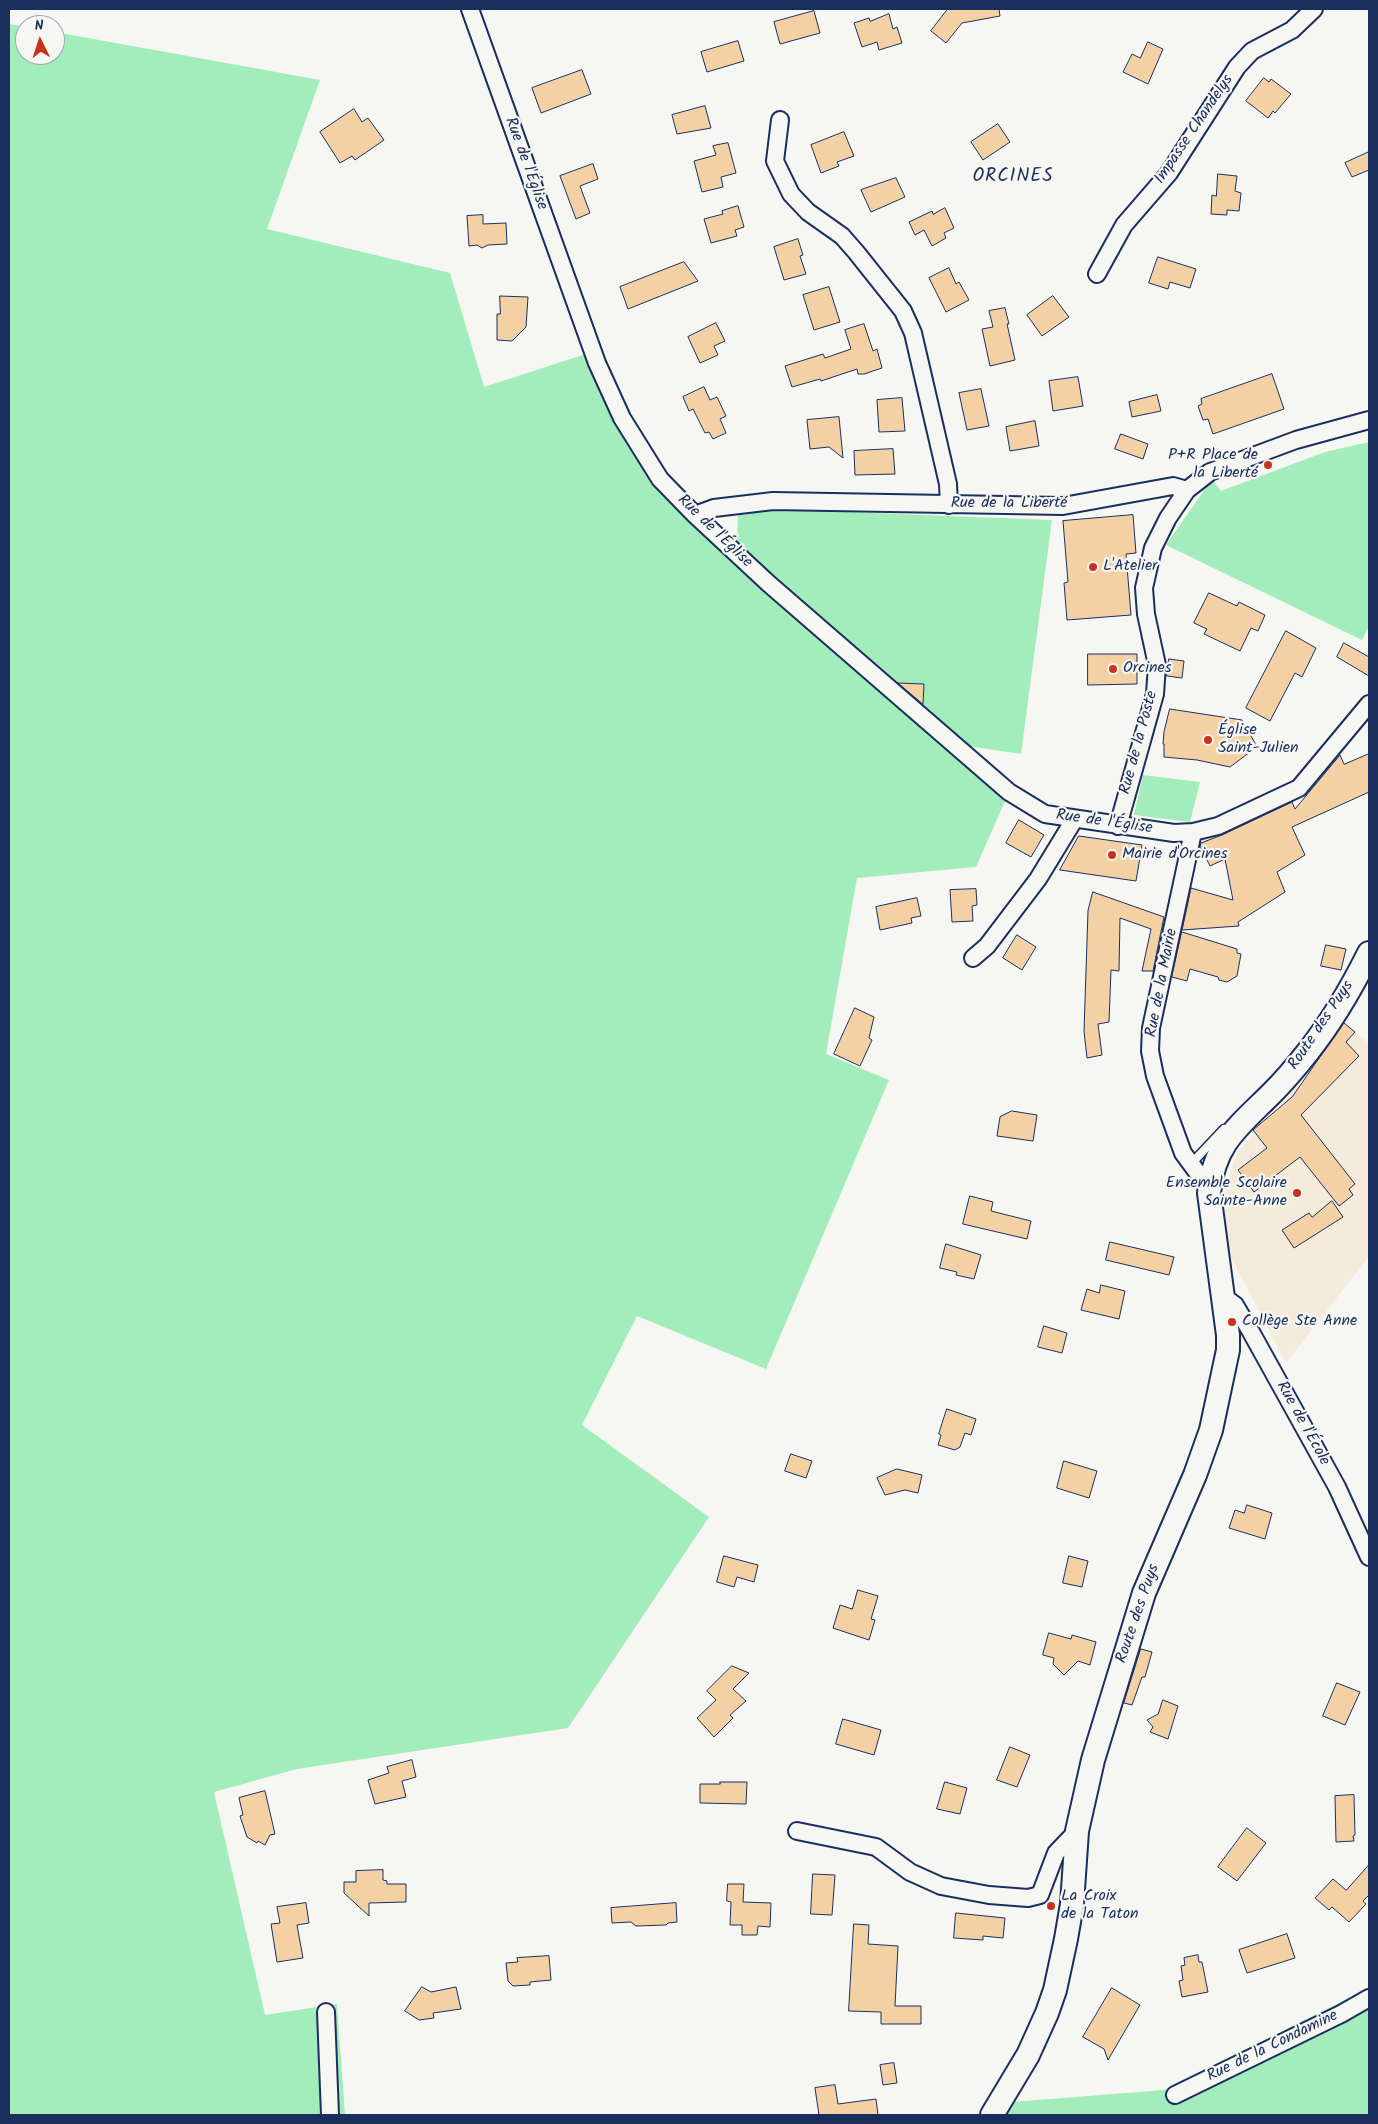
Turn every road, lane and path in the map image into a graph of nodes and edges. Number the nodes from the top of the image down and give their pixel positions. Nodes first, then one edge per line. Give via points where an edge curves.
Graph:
1 (470, 9) edge
2 (1314, 9) edge
3 (780, 120) dead end
4 (1097, 274) dead end
5 (1369, 420) edge
6 (1187, 490) junction
7 (949, 505) junction
8 (695, 515) junction
9 (1369, 704) edge
10 (1074, 820) junction
11 (1118, 826) junction
12 (1193, 832) junction
13 (1369, 953) edge
14 (973, 958) dead end
15 (1247, 1115) junction
16 (1191, 1164) junction
17 (1210, 1178) junction
18 (1224, 1297) junction
19 (1369, 1557) edge
20 (797, 1831) dead end
21 (1077, 1831) junction
22 (1369, 1998) edge
23 (326, 2012) dead end
24 (1175, 2095) dead end
25 (330, 2115) edge
26 (992, 2115) edge

1 - 8 street, Rue de l'Église via 597,363 622,418 660,479
2 - 4 street, Impasse Chandelys via 1292,30 1252,51 1237,66 1169,173 1124,226
3 - 7 street via 775,161 791,194 808,212 842,236 903,311 913,334 948,484
5 - 6 street via 1296,440 1210,472
6 - 7 street, Rue de la Liberté via 1173,486 1063,506
6 - 11 street, Rue de la Poste via 1153,548 1144,588 1157,664 1155,694
7 - 8 street, Rue de la Liberté via 773,501 714,508
8 - 10 street, Rue de l'Église via 768,583 1009,792 1045,814
9 - 12 street, Rue de l'Église via 1299,788 1218,826
10 - 11 street, Rue de l'Église
10 - 14 street via 1038,879 988,946
11 - 12 street, Rue de l'Église via 1174,833
12 - 16 street, Rue de la Mairie via 1151,1028 1150,1051 1158,1084 1183,1153
13 - 15 main road, Route des Puys via 1309,1051 1271,1094
15 - 16 lane, Route des Puys via 1223,1130
15 - 17 main road, Route des Puys via 1230,1134
16 - 17 street, Rue de la Mairie via 1197,1172
17 - 18 main road, Route des Puys via 1210,1202
18 - 19 street, Rue de l'École via 1235,1305 1260,1349 1336,1487
18 - 21 main road, Route des Puys via 1228,1350 1211,1430 1144,1593 1093,1760
20 - 21 street via 876,1847 910,1872 941,1886 1028,1898 1040,1895 1056,1853
21 - 26 main road, Route des Puys via 1070,1913 1055,1990 1028,2055
22 - 24 street, Rue de la Condamine
23 - 25 street

